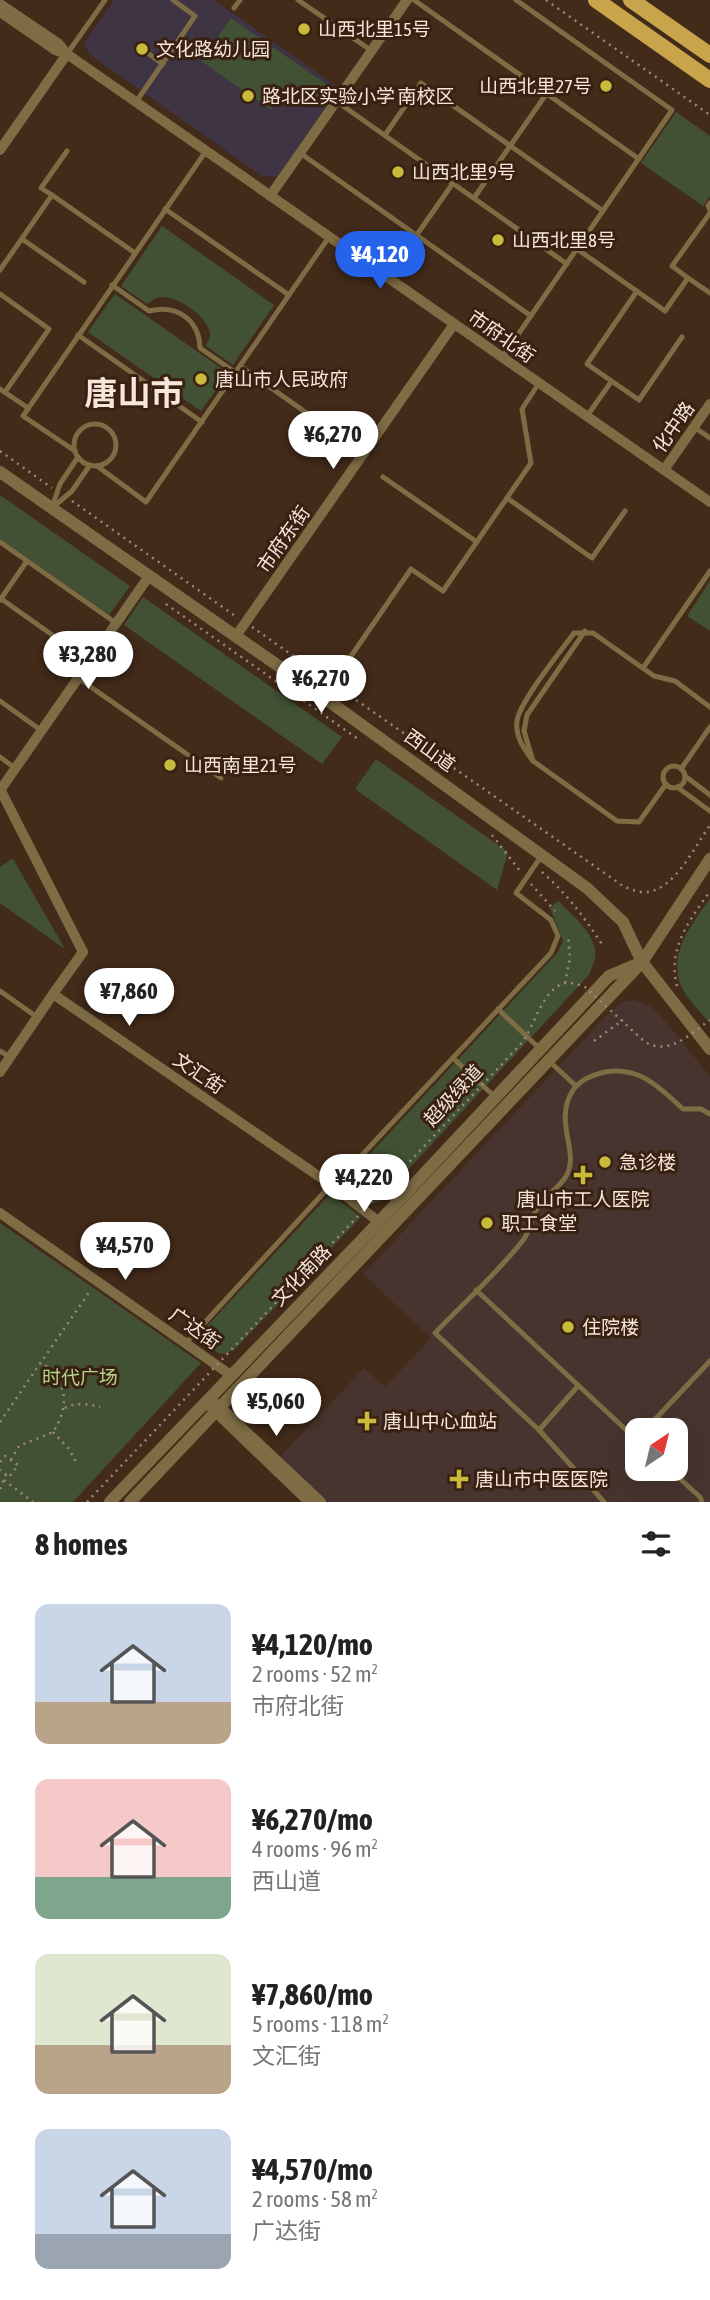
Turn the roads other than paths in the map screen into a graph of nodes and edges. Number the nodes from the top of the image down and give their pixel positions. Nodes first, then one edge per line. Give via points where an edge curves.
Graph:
1 (105, 0) edge
2 (173, 0) edge
3 (240, 0) edge
4 (298, 0) edge
5 (407, 0) edge
6 (414, 0) edge
7 (516, 0) edge
8 (596, 0) edge
9 (631, 0) edge
10 (0, 4) edge
11 (234, 8) dead end
12 (0, 12) edge
13 (142, 49) dead end
14 (372, 51) junction
15 (67, 54) junction
16 (710, 55) edge
17 (163, 64) junction
18 (710, 80) edge
19 (547, 93) junction
20 (337, 101) junction
21 (136, 102) junction
22 (384, 135) junction
23 (510, 146) junction
24 (0, 150) edge
25 (66, 151) dead end
26 (206, 151) junction
27 (300, 153) junction
28 (639, 159) junction
29 (453, 183) junction
30 (52, 195) junction
31 (270, 196) junction
32 (474, 198) junction
33 (710, 203) edge
34 (165, 209) junction
35 (603, 211) junction
36 (710, 212) edge
37 (416, 236) junction
38 (329, 237) junction
39 (22, 239) junction
40 (577, 249) junction
41 (135, 253) junction
42 (567, 264) junction
43 (0, 270) edge
44 (688, 278) junction
45 (84, 282) dead end
46 (112, 285) junction
47 (637, 291) junction
48 (710, 293) edge
49 (0, 294) edge
50 (289, 295) junction
51 (531, 316) junction
52 (454, 324) junction
53 (78, 335) junction
54 (682, 337) dead end
55 (502, 358) junction
56 (240, 366) junction
57 (236, 373) junction
58 (611, 382) junction
59 (539, 383) junction
60 (2, 391) edge
61 (710, 404) edge
62 (28, 408) junction
63 (586, 416) junction
64 (202, 422) junction
65 (694, 427) junction
66 (342, 438) dead end
67 (710, 438) edge
68 (77, 454) junction
69 (93, 466) junction
70 (664, 470) junction
71 (0, 472) edge
72 (383, 477) dead end
73 (507, 498) junction
74 (710, 502) edge
75 (52, 508) junction
76 (625, 511) dead end
77 (0, 542) edge
78 (477, 542) junction
79 (27, 561) junction
80 (710, 571) edge
81 (149, 576) junction
82 (0, 599) edge
83 (116, 623) junction
84 (236, 636) junction
85 (89, 662) junction
86 (643, 668) junction
87 (78, 678) junction
88 (323, 696) junction
89 (0, 701) edge
90 (710, 707) edge
91 (710, 727) edge
92 (42, 731) junction
93 (0, 757) edge
94 (15, 768) junction
95 (681, 768) junction
96 (685, 776) junction
97 (221, 778) dead end
98 (666, 784) junction
99 (677, 788) junction
100 (1, 789) edge
101 (710, 795) edge
102 (710, 811) edge
103 (542, 854) junction
104 (710, 859) edge
105 (642, 962) junction
106 (0, 991) edge
107 (53, 994) junction
108 (498, 1009) junction
109 (37, 1017) junction
110 (710, 1049) edge
111 (0, 1051) edge
112 (544, 1055) junction
113 (10, 1057) junction
114 (453, 1058) junction
115 (0, 1072) edge
116 (576, 1086) junction
117 (495, 1098) junction
118 (710, 1114) edge
119 (333, 1186) junction
120 (0, 1213) edge
121 (379, 1222) junction
122 (476, 1290) junction
123 (186, 1343) junction
124 (710, 1361) edge
125 (232, 1376) junction
126 (578, 1386) junction
127 (208, 1400) junction
128 (218, 1410) junction
129 (656, 1418) edge
130 (625, 1428) edge
131 (538, 1430) junction
132 (682, 1481) edge
133 (110, 1502) edge
134 (130, 1502) edge
135 (309, 1502) edge
136 (321, 1502) edge
137 (604, 1502) edge
138 (702, 1502) edge

1 - 15 lane
2 - 17 lane via 195,16
3 - 11 lane
4 - 14 lane
5 - 14 street
6 - 19 lane
7 - 28 lane via 673,110
8 - 18 main road
9 - 16 main road
10 - 15 street, 市府北街
12 - 15 street, 市府北街
13 - 17 lane
14 - 20 street
15 - 21 street, 市府北街
15 - 24 street
17 - 21 lane
19 - 23 lane
19 - 28 lane
20 - 22 lane
20 - 27 street
21 - 26 street, 市府北街
22 - 23 lane via 421,83
22 - 29 lane
23 - 32 lane
23 - 35 lane
25 - 30 lane via 41,188
26 - 31 street, 市府北街
26 - 34 lane
27 - 31 street
27 - 37 lane
28 - 35 lane
29 - 32 lane
29 - 37 lane
30 - 39 lane
30 - 41 lane
31 - 38 street, 市府北街
32 - 42 lane
33 - 36 lane
34 - 41 lane
34 - 50 lane
35 - 40 lane
36 - 44 lane via 672,266
37 - 51 lane
38 - 50 lane
38 - 52 street, 市府北街
39 - 43 lane
39 - 45 lane
40 - 42 lane
40 - 47 lane
41 - 46 lane
42 - 51 lane
44 - 47 lane via 665,311
44 - 48 lane
46 - 53 lane
46 - 57 lane via 149,311 177,311 200,335 200,348
47 - 58 lane via 587,364
49 - 60 lane via 49,328
50 - 56 lane
51 - 55 lane
52 - 55 street, 市府北街
52 - 84 street, 市府东街
53 - 62 lane
53 - 64 lane
54 - 58 lane via 639,400
55 - 59 street, 市府北街
56 - 57 lane
56 - 66 lane
57 - 64 lane
58 - 63 lane
59 - 63 street, 市府北街
59 - 73 lane via 522,409 531,463
60 - 62 lane
61 - 65 street, 化中路
62 - 68 lane via 23,416
63 - 70 street, 市府北街
64 - 69 lane via 146,502
65 - 67 lane
65 - 70 street, 化中路
68 - 69 lane
68 - 69 lane via 75,439 82,428 94,424 107,428 115,438 116,451 108,461
68 - 75 lane
69 - 75 lane
70 - 74 street, 市府北街
71 - 75 street, 西山道
72 - 78 lane
73 - 76 lane via 592,558
73 - 78 lane
75 - 81 street, 西山道
77 - 79 lane
78 - 88 lane via 443,592 411,569
79 - 82 lane
79 - 83 lane
80 - 86 lane
81 - 83 street
81 - 84 street, 西山道
82 - 85 lane
83 - 85 street
84 - 88 street, 西山道
85 - 87 street
86 - 90 lane via 675,681
86 - 98 lane via 593,633 574,633 522,707 517,722 520,744 533,761 617,821 639,822
87 - 92 street
87 - 97 lane
88 - 103 street, 西山道
89 - 92 lane
91 - 95 lane
92 - 94 street
93 - 94 lane
94 - 100 street
95 - 96 lane
95 - 98 lane via 664,771
96 - 99 lane
96 - 101 lane
98 - 99 lane
99 - 102 lane
100 - 107 street via 83,952
103 - 105 street, 西山道 via 623,922
103 - 108 lane via 516,893 551,920 558,936 556,946
104 - 105 street
105 - 110 street, 西山道
105 - 112 street, 文化南路 via 609,976
106 - 109 lane
107 - 109 street
107 - 119 street, 文汇街
108 - 112 lane
108 - 114 lane
109 - 113 street
111 - 113 lane
112 - 116 lane
112 - 117 street, 文化南路
112 - 128 street, 文化南路
113 - 115 street
114 - 117 lane
114 - 119 lane
116 - 118 lane via 587,1077 610,1072 643,1076 683,1109
116 - 122 lane via 564,1111 570,1157 566,1177 538,1207 526,1237
117 - 121 street, 文化南路
119 - 121 street, 文汇街
119 - 123 lane
120 - 123 street, 广达街
121 - 125 street, 文化南路
122 - 126 lane
122 - 131 lane via 436,1334
123 - 125 street, 广达街
124 - 129 lane
125 - 127 street, 文化南路
126 - 130 lane
126 - 131 lane
127 - 128 street
127 - 133 street, 文化南路
128 - 134 street, 文化南路
128 - 135 street
128 - 136 street
131 - 137 lane
132 - 138 lane

